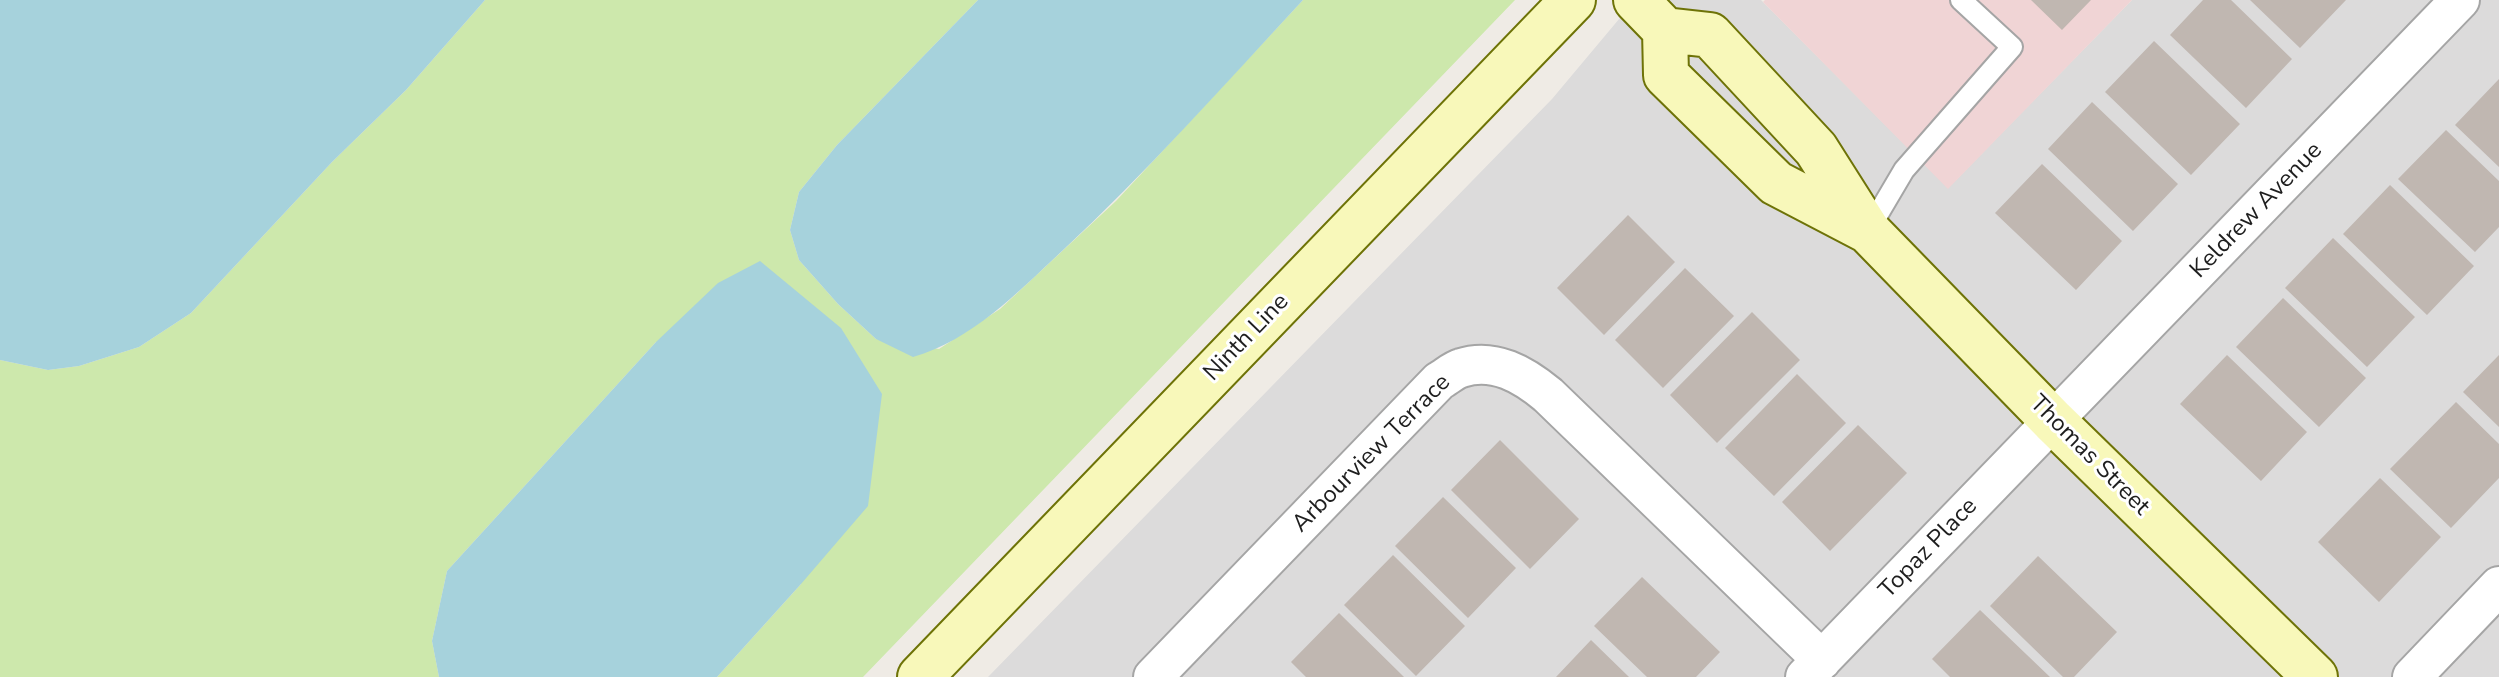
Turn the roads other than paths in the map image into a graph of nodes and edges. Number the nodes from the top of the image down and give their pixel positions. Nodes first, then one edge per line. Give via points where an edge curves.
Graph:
1 (1573, 0) edge
2 (1961, 0) edge
3 (2460, 0) edge
4 (1650, 15) edge
5 (1868, 231) junction
6 (2053, 421) junction
7 (2499, 586) edge
8 (1814, 668) edge
9 (920, 677) edge
10 (1153, 677) edge
11 (2315, 677) edge
12 (2412, 677) edge

1 - 9 street, Ninth Line
2 - 5 lane via 2012,47 1904,170
3 - 6 street, Keldrew Avenue
4 - 5 street, Thomas Street via 1710,35 1816,149
4 - 5 street, Thomas Street via 1666,75 1776,183
5 - 6 street, Thomas Street
6 - 8 street, Topaz Place
6 - 11 street, Thomas Street
7 - 12 street
8 - 10 street, Arbourview Terrace via 1528,378 1485,365 1461,368 1439,381

